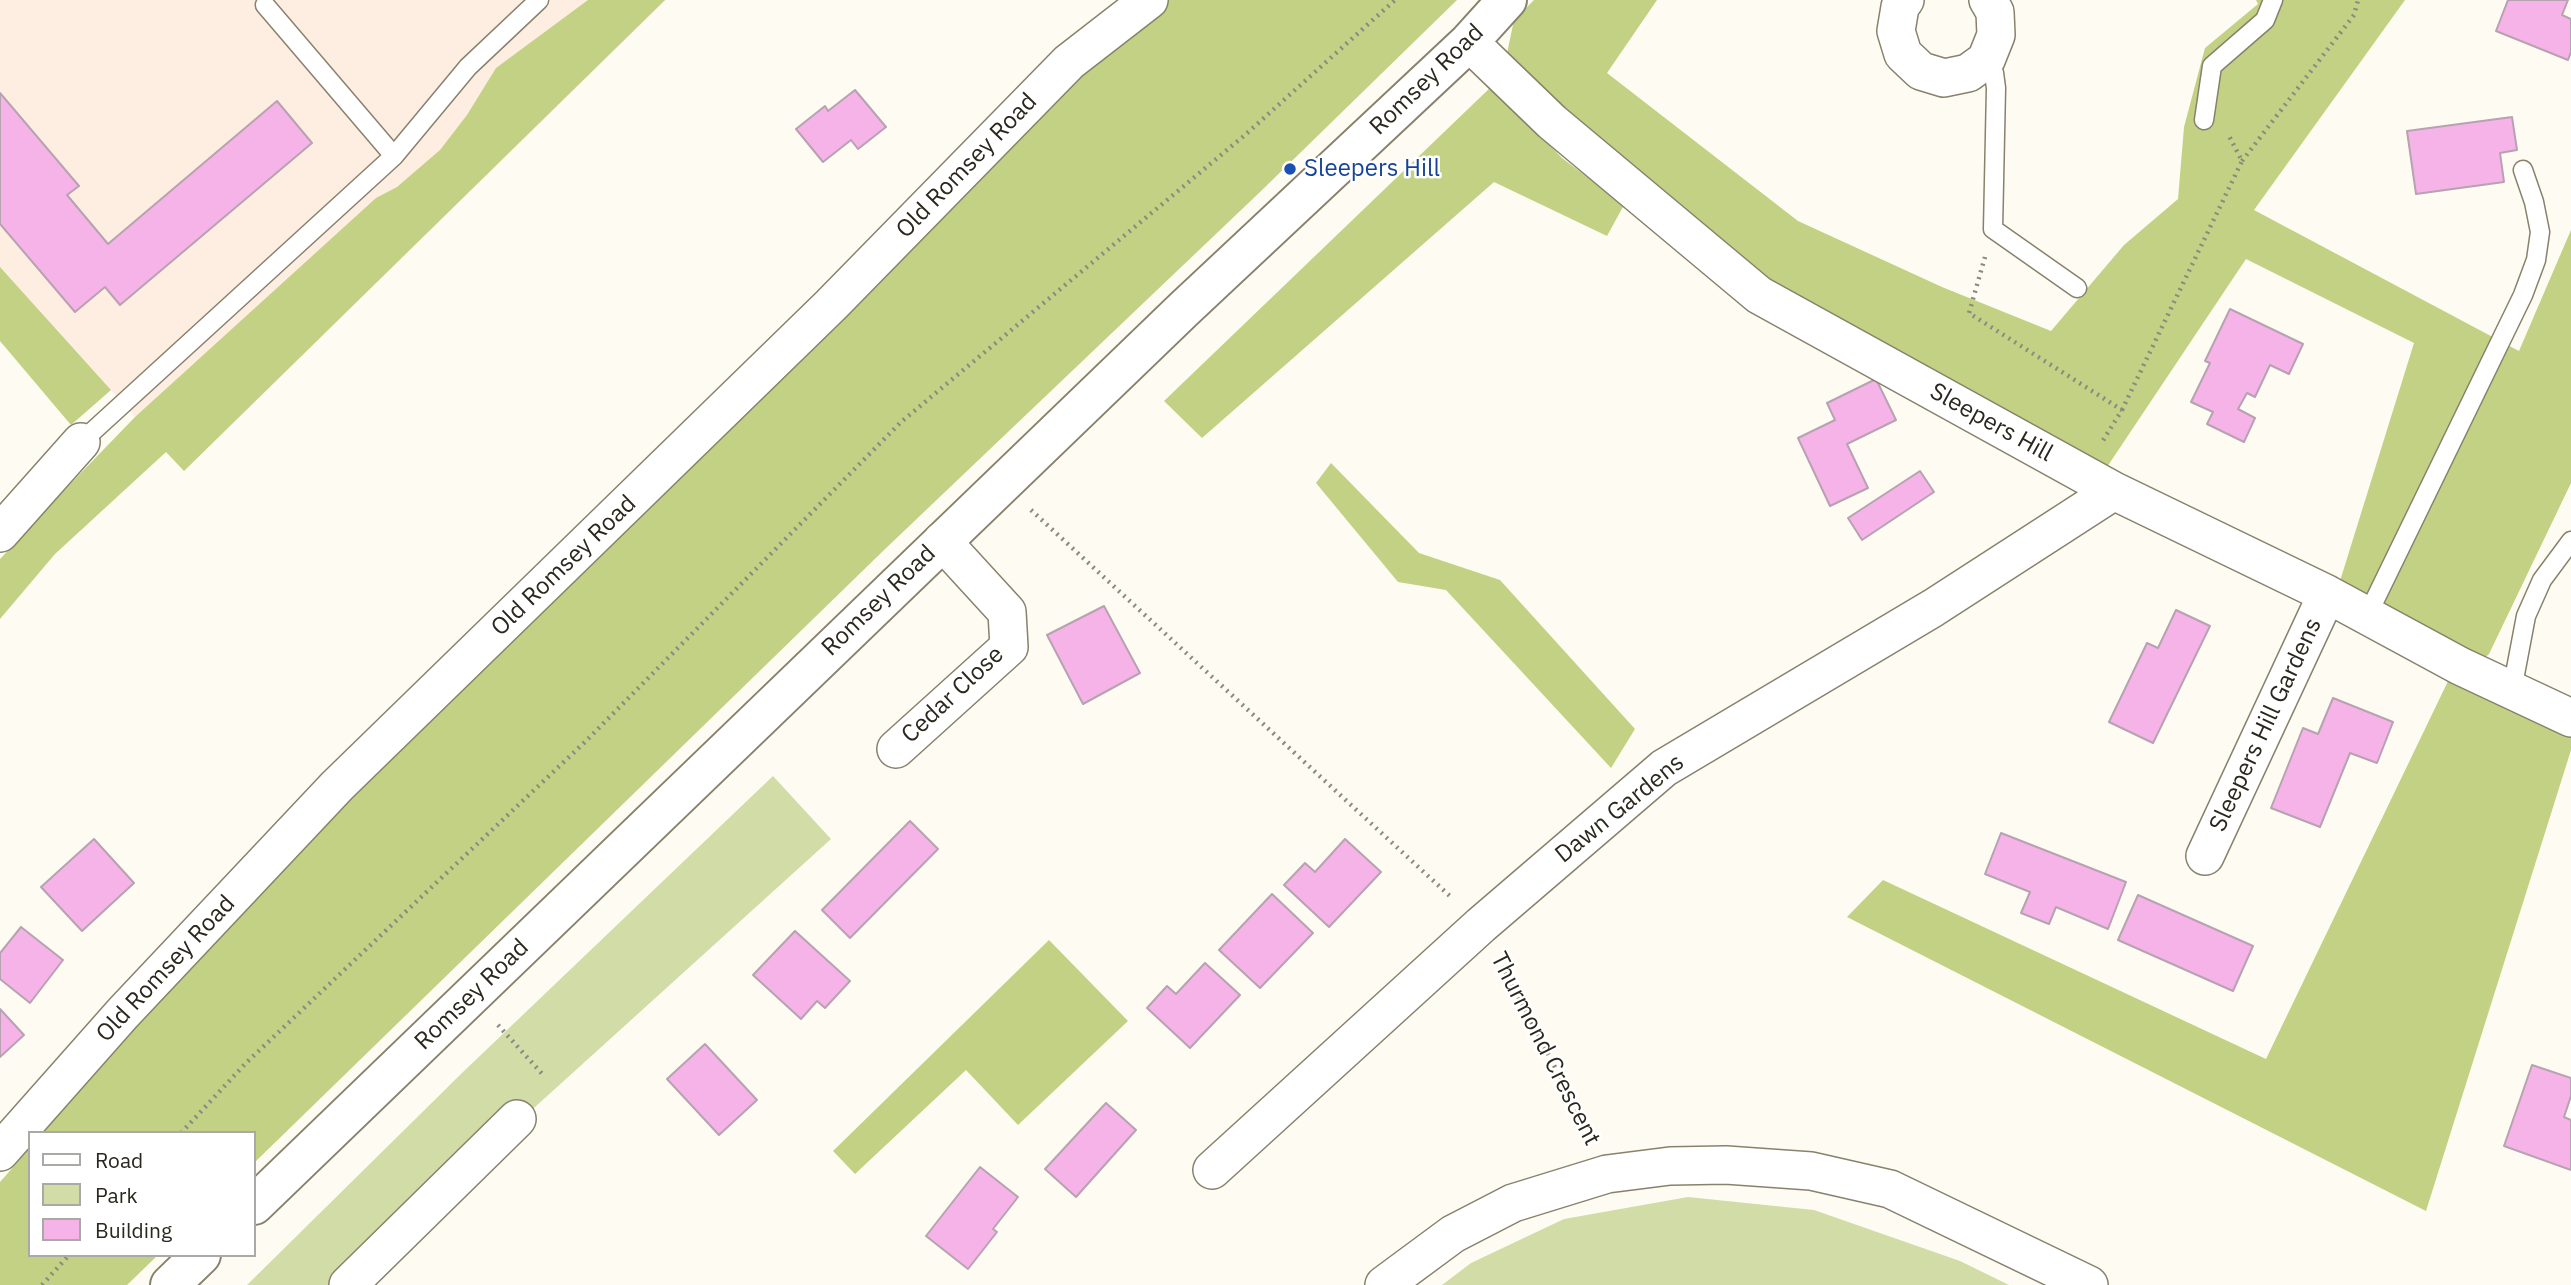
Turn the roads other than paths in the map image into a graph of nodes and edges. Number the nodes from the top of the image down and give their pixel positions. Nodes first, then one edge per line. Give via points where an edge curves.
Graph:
1 (539, 0) edge
2 (1149, 0) edge
3 (1507, 0) edge
4 (1905, 0) edge
5 (1987, 0) edge
6 (2273, 0) edge
7 (265, 5) dead end
8 (1469, 42) junction
9 (1986, 60) junction
10 (2204, 120) dead end
11 (394, 156) junction
12 (2523, 170) dead end
13 (2077, 288) dead end
14 (81, 442) joint
15 (2114, 491) junction
16 (0, 533) edge
17 (942, 541) junction
18 (2571, 541) edge
19 (2327, 594) junction
20 (2367, 616) junction
21 (2512, 690) junction
22 (2571, 718) edge
23 (896, 749) dead end
24 (2204, 856) dead end
25 (517, 1119) dead end
26 (0, 1152) edge
27 (1212, 1170) dead end
28 (256, 1203) edge
29 (199, 1257) edge
30 (170, 1285) edge
31 (348, 1285) edge
32 (1384, 1285) edge
33 (2089, 1285) edge

1 - 11 lane via 468,67
2 - 26 street, Old Romsey Road via 1069,62 831,305 337,786 123,1013
3 - 8 main road, Romsey Road
4 - 9 street via 1896,31 1903,54 1921,71 1944,78 1968,73
5 - 9 street via 1995,12 1996,35
6 - 10 lane via 2265,20 2213,66
7 - 11 lane
8 - 15 street, Sleepers Hill via 1552,122 1759,295
8 - 17 main road, Romsey Road
9 - 13 lane via 1996,88 1993,229
11 - 14 lane
12 - 20 lane via 2540,232 2536,260
14 - 16 street
15 - 19 street, Sleepers Hill
15 - 27 street, Dawn Gardens via 1933,608 1664,768 1481,925
17 - 23 street, Cedar Close via 1007,612 1009,647
17 - 28 main road, Romsey Road
18 - 21 lane via 2542,580 2526,616
19 - 20 street, Sleepers Hill
19 - 24 street, Sleepers Hill Gardens
20 - 21 street, Sleepers Hill
21 - 22 street, Sleepers Hill
25 - 31 street
29 - 30 main road
32 - 33 street, Thurmond Crescent via 1453,1234 1513,1203 1607,1174 1726,1165 1811,1171 1890,1189

